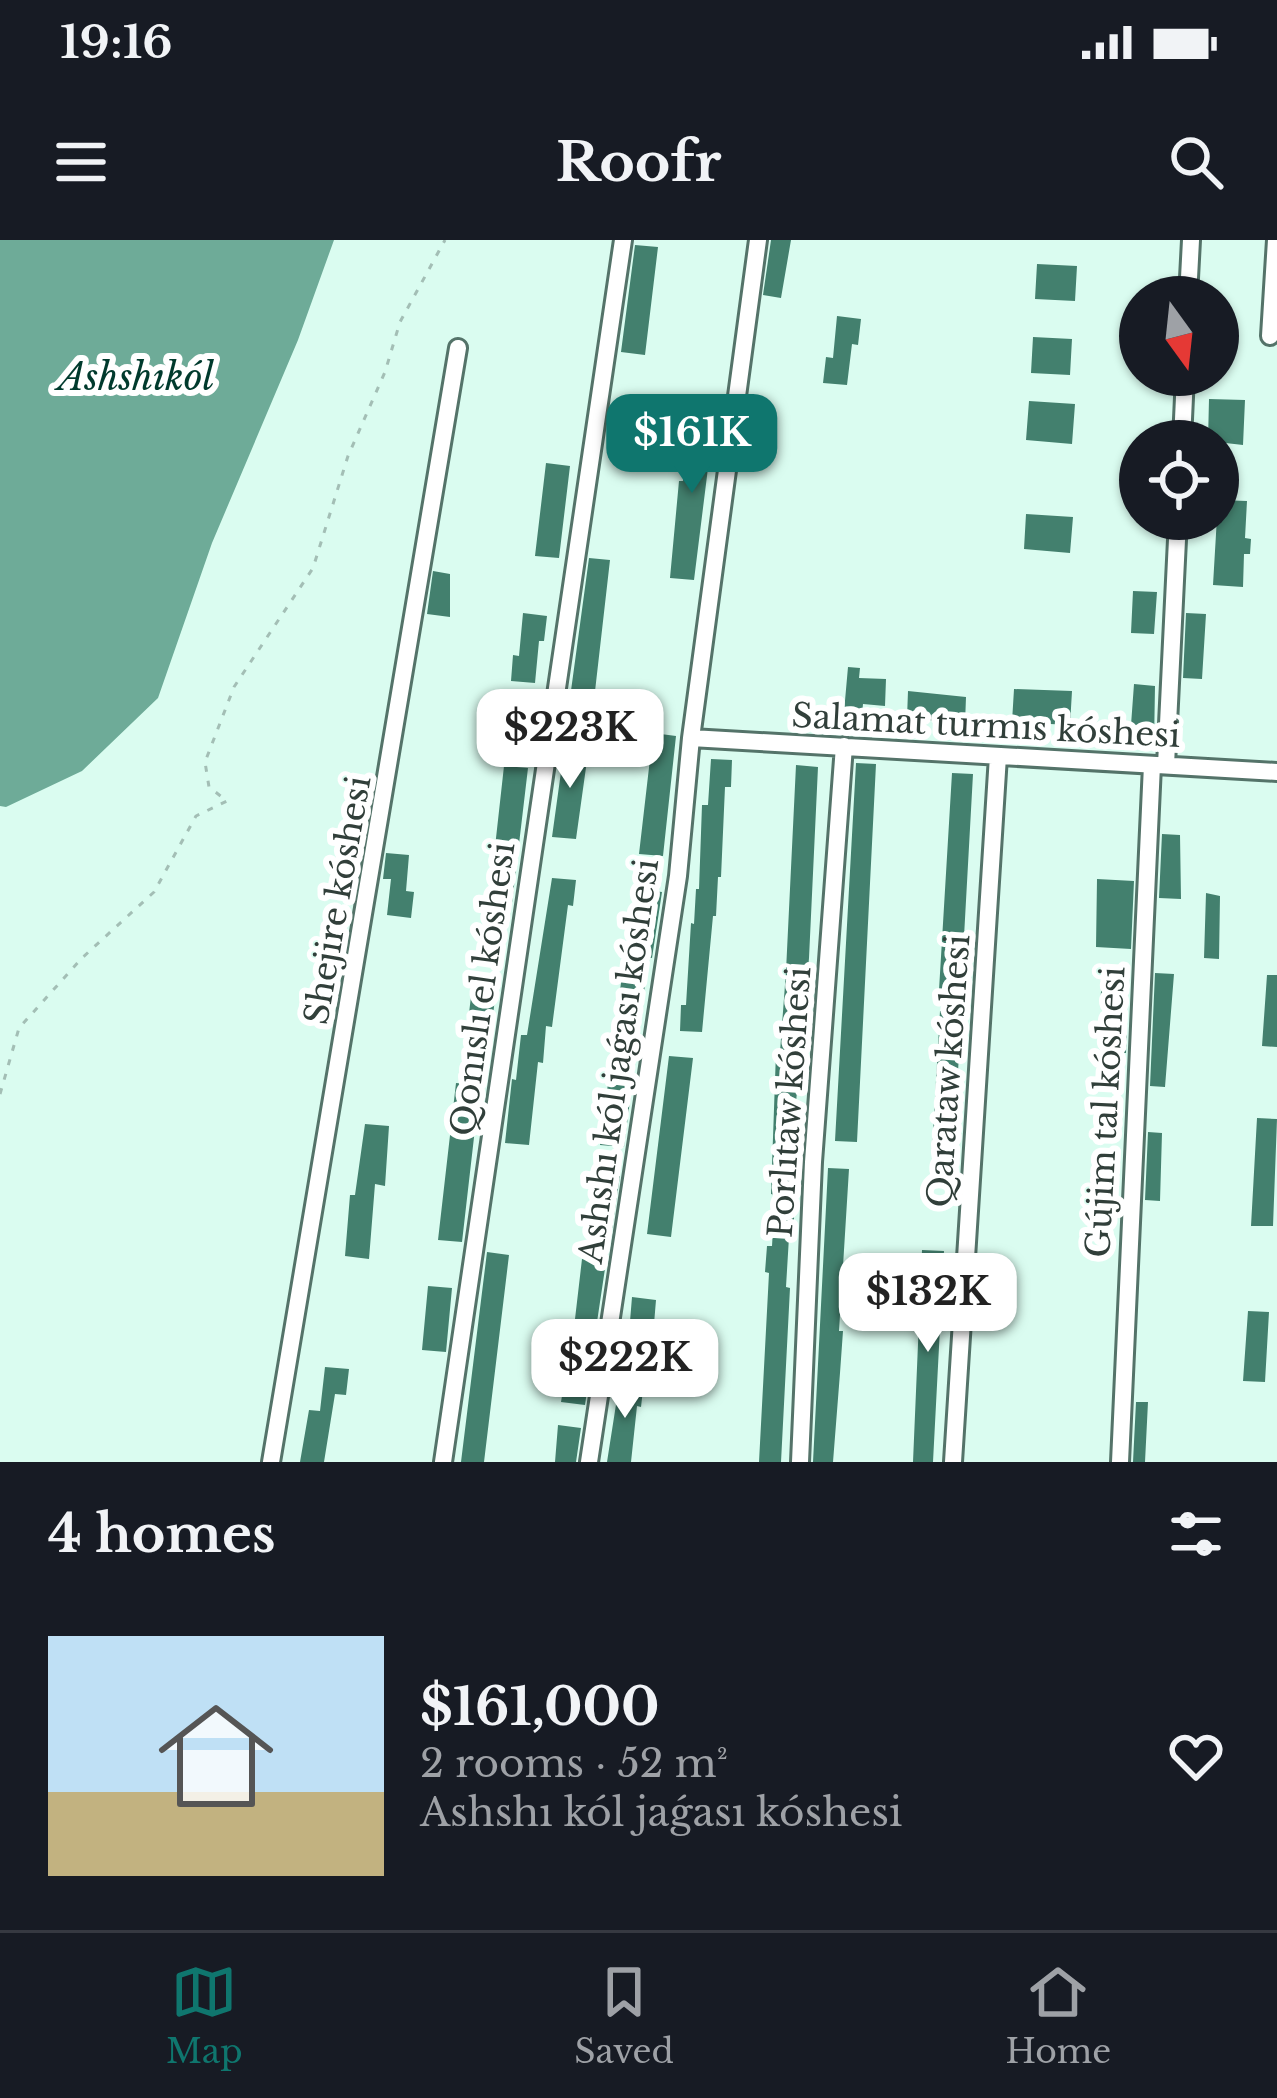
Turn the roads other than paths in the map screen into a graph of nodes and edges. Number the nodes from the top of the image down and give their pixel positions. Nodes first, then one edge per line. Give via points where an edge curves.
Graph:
1 (622, 240) edge
2 (758, 240) edge
3 (1191, 240) edge
4 (1276, 240) edge
5 (1189, 276) edge
6 (1270, 336) dead end
7 (458, 348) dead end
8 (1176, 540) edge
9 (691, 738) junction
10 (844, 746) junction
11 (998, 755) junction
12 (1159, 765) junction
13 (1277, 772) edge
14 (271, 1462) edge
15 (443, 1462) edge
16 (589, 1462) edge
17 (800, 1462) edge
18 (953, 1462) edge
19 (1120, 1462) edge

1 - 15 street, Qonıslı el kóshesi
2 - 9 street, Ashshı kól jaǵası kóshesi
3 - 5 street
4 - 6 street
7 - 14 street, Shejire kóshesi
8 - 12 street, Gújim tal kóshesi
9 - 10 street, Salamat turmıs kóshesi
9 - 16 street, Ashshı kól jaǵası kóshesi via 678,876
10 - 11 street, Salamat turmıs kóshesi
10 - 17 street, Porlıtaw kóshesi
11 - 12 street, Salamat turmıs kóshesi
11 - 18 street, Qarataw kóshesi
12 - 13 street, Salamat turmıs kóshesi
12 - 19 street, Gújim tal kóshesi

